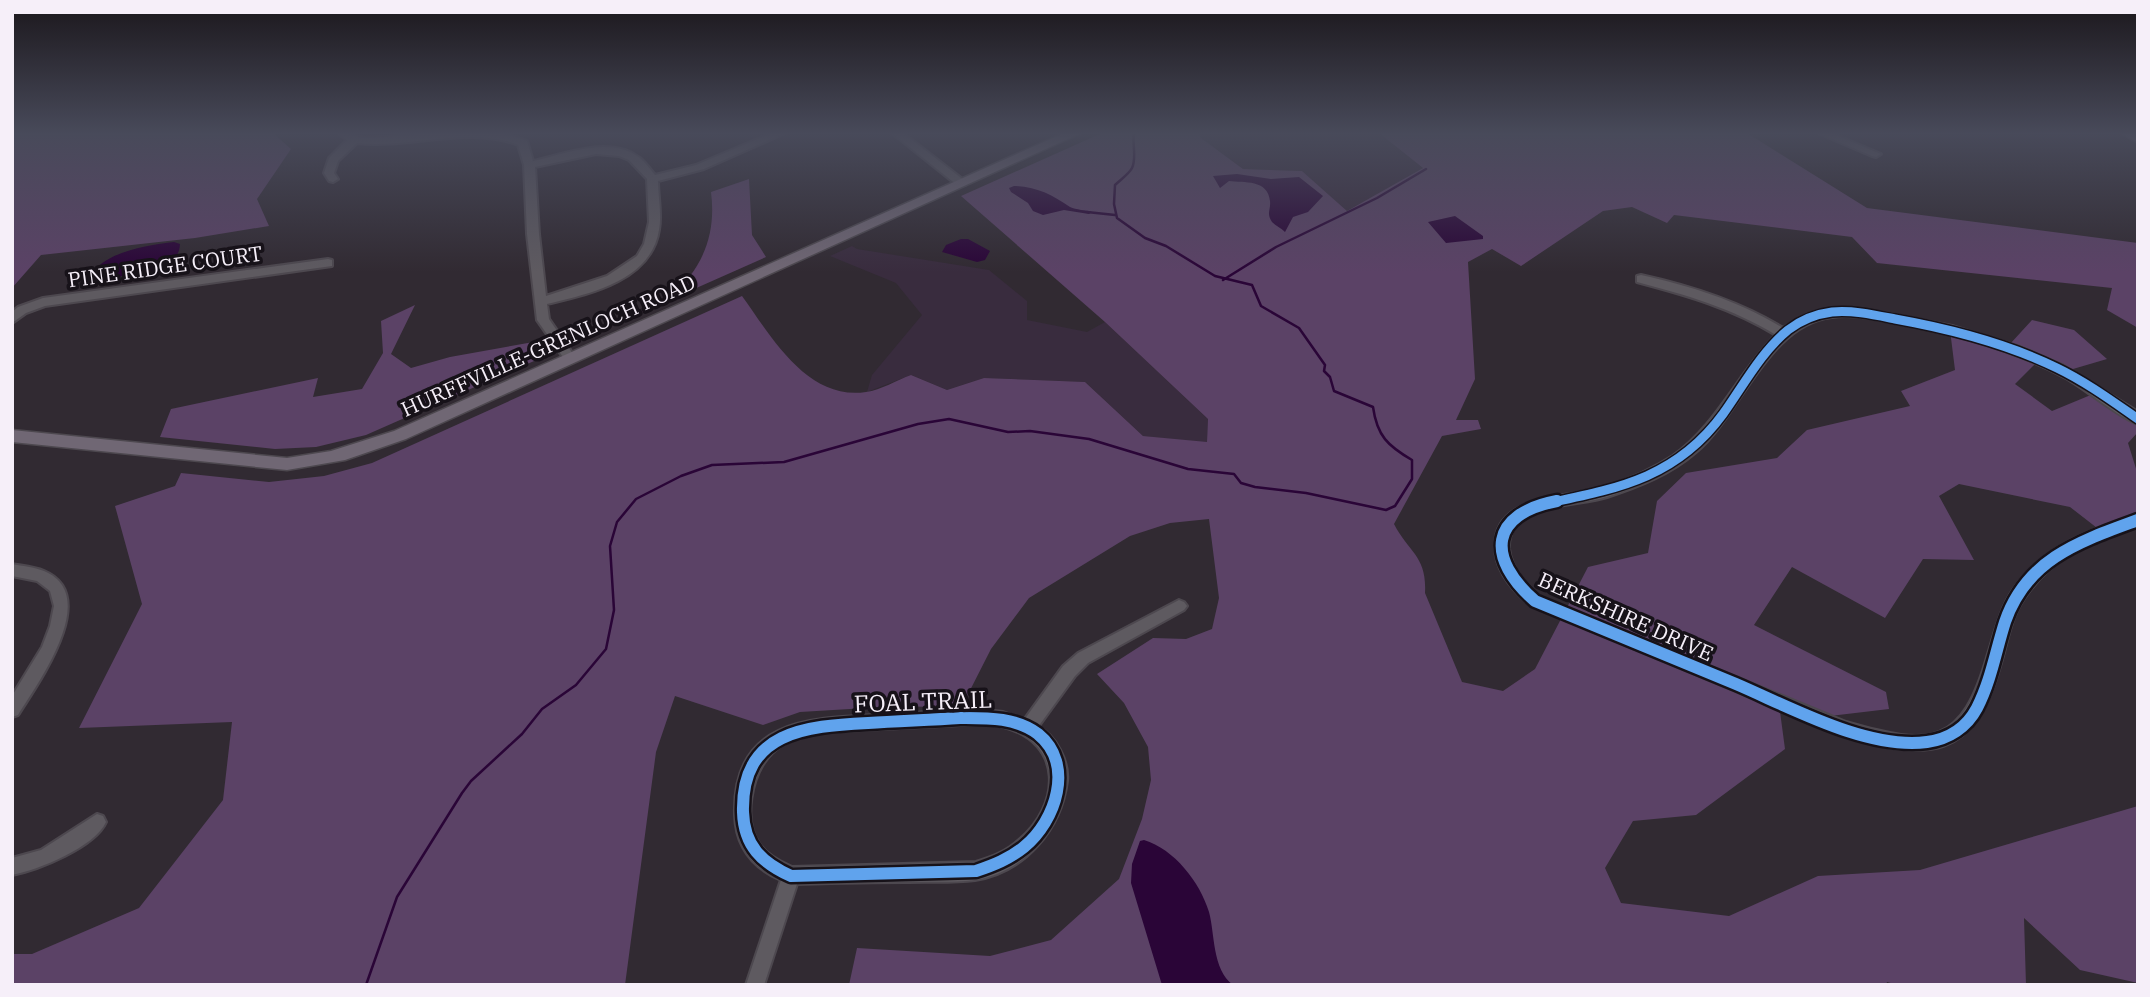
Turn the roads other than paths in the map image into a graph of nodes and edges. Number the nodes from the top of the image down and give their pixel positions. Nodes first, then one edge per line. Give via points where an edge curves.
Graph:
1 (652, 179) edge
2 (531, 180) edge
3 (957, 180) edge
4 (969, 180) edge
5 (961, 183) junction
6 (328, 263) dead end
7 (1642, 279) dead end
8 (543, 301) junction
9 (12, 318) edge
10 (1784, 334) junction
11 (569, 357) junction
12 (2138, 419) edge
13 (12, 436) edge
14 (2138, 520) edge
15 (12, 570) edge
16 (1179, 606) dead end
17 (12, 710) edge
18 (1028, 728) junction
19 (97, 822) dead end
20 (12, 867) edge
21 (791, 876) junction
22 (755, 985) edge

1 - 8 street via 654,230 639,258 601,285
2 - 8 street
3 - 5 street
4 - 5 main road, HURFFVILLE-GRENLOCH ROAD
5 - 11 main road, HURFFVILLE-GRENLOCH ROAD
6 - 9 street, PINE RIDGE COURT via 43,302
7 - 10 street via 1712,297
8 - 11 street via 543,320
10 - 12 street, BERKSHIRE DRIVE via 1803,320 1845,312 1958,331 2059,369
10 - 14 street, BERKSHIRE DRIVE via 1712,428 1675,461 1603,493 1547,504 1514,517 1502,550 1510,576 1524,592 1584,623 1844,729 1921,743 1939,740 1969,720 2011,607 2052,556
11 - 13 main road, HURFFVILLE-GRENLOCH ROAD via 400,435 317,462 268,463
15 - 17 street via 37,574 53,584 62,612 56,638
16 - 18 street via 1083,659
18 - 21 street via 1049,747 1060,785 1050,817 1014,858 976,871
18 - 21 street, FOAL TRAIL via 1009,720 984,718 821,725 784,734 761,752 748,773 743,829 759,858
19 - 20 street via 61,851
21 - 22 street

